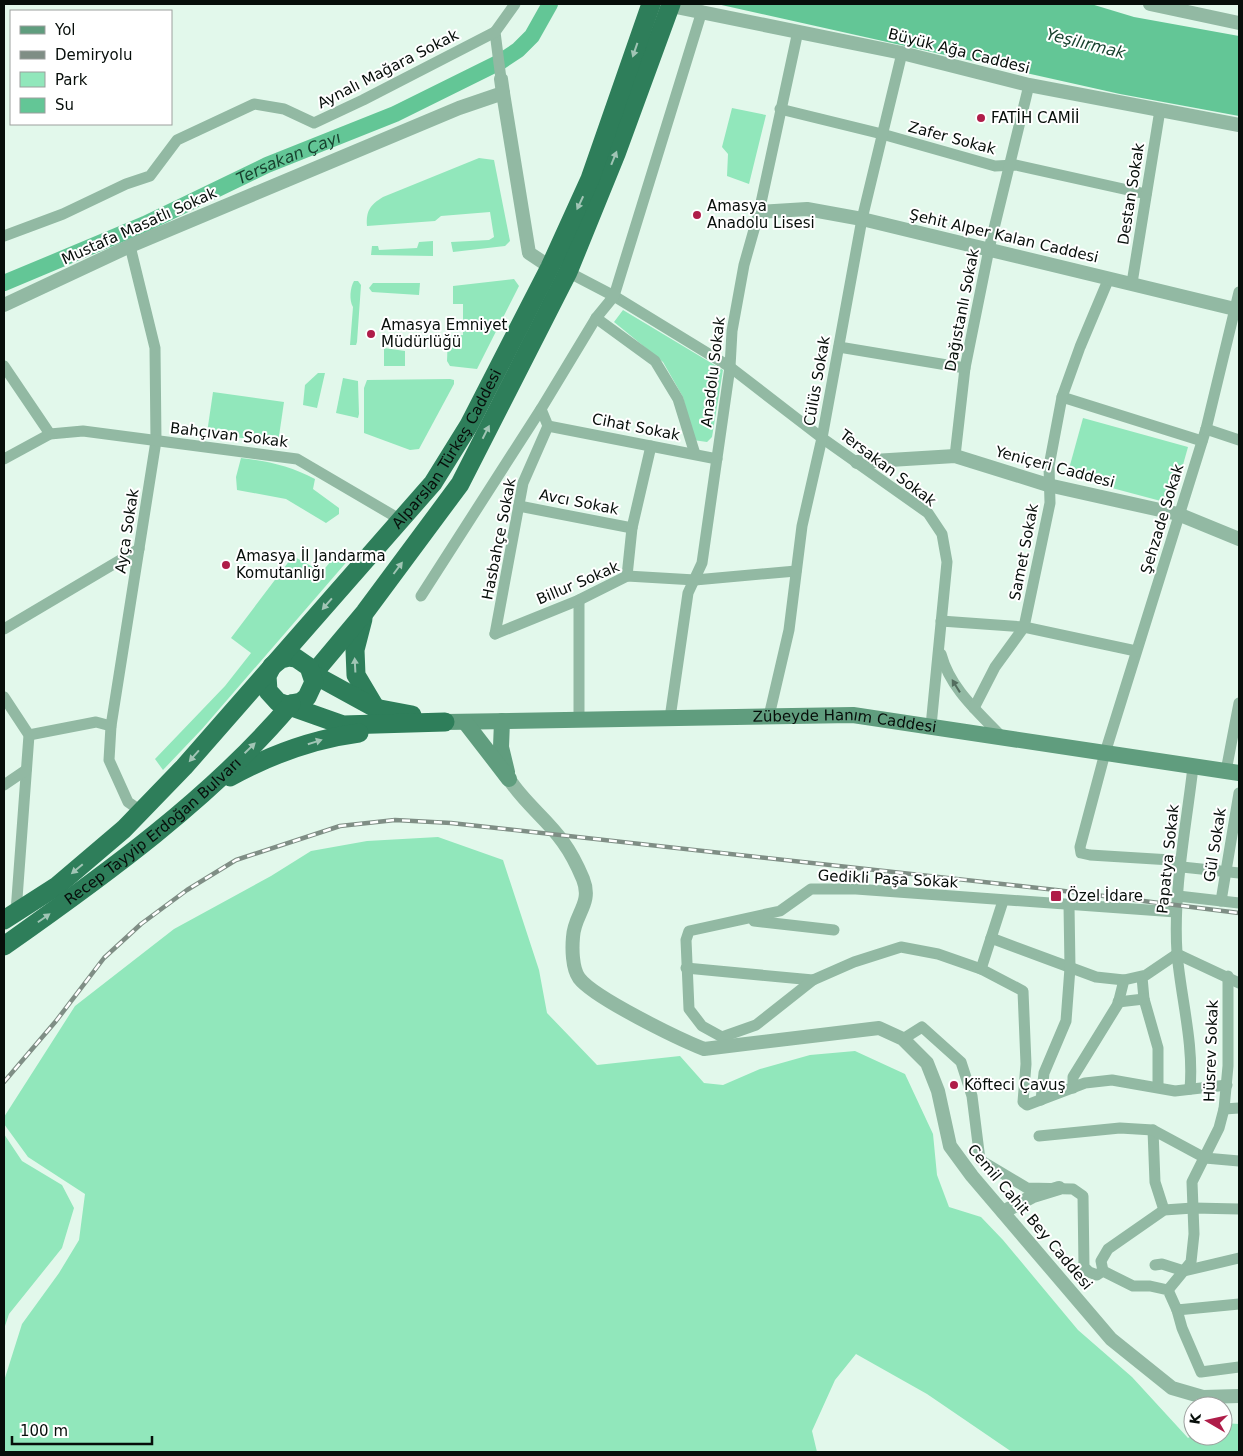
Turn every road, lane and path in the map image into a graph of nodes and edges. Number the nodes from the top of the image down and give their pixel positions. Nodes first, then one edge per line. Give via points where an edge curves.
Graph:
1 (515, 4) edge
2 (651, 4) edge
3 (1150, 4) edge
4 (671, 5) edge
5 (702, 11) junction
6 (1239, 23) edge
7 (798, 31) junction
8 (495, 32) junction
9 (902, 53) junction
10 (1029, 85) junction
11 (502, 86) junction
12 (780, 109) junction
13 (1160, 110) junction
14 (1239, 125) edge
15 (882, 134) junction
16 (1009, 166) junction
17 (1146, 194) junction
18 (759, 212) junction
19 (862, 219) junction
20 (4, 236) edge
21 (130, 246) junction
22 (989, 249) junction
23 (559, 270) junction
24 (1109, 278) junction
25 (1132, 283) junction
26 (1239, 292) edge
27 (614, 296) junction
28 (4, 305) edge
29 (1237, 309) edge
30 (596, 318) junction
31 (839, 347) junction
32 (4, 366) edge
33 (730, 367) junction
34 (965, 368) junction
35 (1062, 398) junction
36 (541, 409) junction
37 (548, 426) junction
38 (1206, 429) junction
39 (50, 434) junction
40 (822, 438) junction
41 (1239, 440) edge
42 (156, 441) junction
43 (1202, 441) junction
44 (651, 446) junction
45 (695, 454) junction
46 (955, 456) junction
47 (4, 459) edge
48 (717, 459) junction
49 (857, 462) junction
50 (1048, 485) junction
51 (519, 506) junction
52 (1178, 514) junction
53 (401, 520) junction
54 (632, 528) junction
55 (1239, 539) edge
56 (139, 549) junction
57 (796, 571) junction
58 (627, 576) junction
59 (695, 580) junction
60 (421, 596) dead end
61 (579, 600) junction
62 (365, 612) junction
63 (941, 621) junction
64 (1024, 626) junction
65 (4, 629) edge
66 (495, 634) joint
67 (939, 645) junction
68 (1136, 651) junction
69 (272, 666) junction
70 (313, 674) junction
71 (4, 696) edge
72 (1239, 703) edge
73 (291, 704) junction
74 (376, 708) junction
75 (974, 708) junction
76 (769, 716) junction
77 (670, 718) junction
78 (579, 720) junction
79 (502, 721) junction
80 (445, 722) junction
81 (465, 722) junction
82 (110, 726) junction
83 (931, 726) junction
84 (29, 735) junction
85 (1000, 735) junction
86 (1105, 752) junction
87 (1193, 767) junction
88 (26, 770) junction
89 (1233, 772) edge
90 (509, 779) junction
91 (4, 786) edge
92 (207, 789) junction
93 (1239, 793) edge
94 (141, 811) junction
95 (1182, 867) junction
96 (1226, 872) junction
97 (1239, 873) edge
98 (1178, 896) junction
99 (1003, 901) junction
100 (1221, 901) junction
101 (1239, 903) edge
102 (1069, 905) junction
103 (1176, 912) junction
104 (10, 916) edge
105 (747, 920) junction
106 (834, 930) dead end
107 (991, 938) junction
108 (4, 946) edge
109 (1178, 954) junction
110 (686, 968) junction
111 (1070, 968) junction
112 (981, 969) junction
113 (1228, 976) junction
114 (1142, 977) junction
115 (813, 980) junction
116 (1124, 980) junction
117 (1239, 983) edge
118 (1144, 999) junction
119 (1118, 1002) junction
120 (722, 1037) junction
121 (903, 1039) junction
122 (704, 1049) junction
123 (1227, 1085) junction
124 (1073, 1088) junction
125 (1158, 1088) junction
126 (1190, 1089) junction
127 (1041, 1100) junction
128 (1239, 1108) edge
129 (1224, 1109) junction
130 (1153, 1130) junction
131 (1039, 1136) dead end
132 (1205, 1158) junction
133 (1239, 1161) edge
134 (1059, 1188) junction
135 (1193, 1208) junction
136 (1239, 1209) edge
137 (1164, 1210) junction
138 (1003, 1212) junction
139 (1239, 1258) edge
140 (1155, 1264) dead end
141 (1103, 1271) junction
142 (1184, 1271) junction
143 (1168, 1290) junction
144 (1239, 1304) edge
145 (1177, 1310) junction
146 (1239, 1367) edge
147 (1239, 1396) edge

1 - 8 street
2 -> 23 highway, Alparslan Türkeş Caddesi
3 - 6 street
4 - 5 street, Büyük Ağa Caddesi
23 -> 4 highway, Alparslan Türkeş Caddesi via 616,154
5 - 7 street, Büyük Ağa Caddesi
5 - 27 street
7 - 9 street, Büyük Ağa Caddesi
7 - 12 street, Anadolu Sokak
8 - 11 street
8 - 20 street, Aynalı Mağara Sokak via 314,123 284,109 254,104 177,140 150,176
9 - 10 street, Büyük Ağa Caddesi
9 - 15 street, Cülüs Sokak
10 - 13 street, Büyük Ağa Caddesi
10 - 16 street, Dağıstanlı Sokak
11 - 21 street, Mustafa Masatlı Sokak via 459,108
11 - 23 street via 529,253
12 - 15 street, Zafer Sokak
12 - 18 street, Anadolu Sokak
13 - 14 street, Büyük Ağa Caddesi
13 - 17 street, Destan Sokak
15 - 16 street, Zafer Sokak via 995,166
15 - 19 street, Cülüs Sokak
16 - 17 street, Zafer Sokak
16 - 22 street, Dağıstanlı Sokak
17 - 25 street, Destan Sokak
18 - 19 street, Şehit Alper Kalan Caddesi via 807,209
18 - 33 street, Anadolu Sokak via 744,265
19 - 22 street, Şehit Alper Kalan Caddesi
19 - 31 street, Cülüs Sokak
21 - 28 street, Mustafa Masatlı Sokak
21 - 42 street, Ayça Sokak via 155,348
22 - 24 street, Şehit Alper Kalan Caddesi
22 - 34 street, Dağıstanlı Sokak
23 - 27 street, Tersakan Sokak
23 - 53 highway, Alparslan Türkeş Caddesi via 433,483
62 -> 23 highway, Alparslan Türkeş Caddesi via 460,484
24 - 25 street, Şehit Alper Kalan Caddesi
24 - 35 street, Samet Sokak
25 - 29 street, Şehit Alper Kalan Caddesi
26 - 29 street, Şehzade Sokak
27 - 30 street
27 - 33 street, Tersakan Sokak
29 - 38 street, Şehzade Sokak
30 - 36 street
30 - 45 street via 655,360 678,399
31 - 34 street
31 - 40 street, Cülüs Sokak
32 - 39 street
33 - 40 street, Tersakan Sokak
33 - 48 street, Anadolu Sokak
34 - 46 street, Dağıstanlı Sokak
35 - 43 street
35 - 50 street, Samet Sokak
36 - 37 street
36 - 60 street
37 - 44 street, Cihat Sokak
37 - 51 street, Hasbahçe Sokak via 523,482
38 - 41 street
38 - 43 street, Şehzade Sokak
39 - 42 street, Bahçıvan Sokak via 83,431
39 - 47 street
40 - 49 street, Tersakan Sokak
40 - 57 street, Cülüs Sokak via 802,526
42 - 53 street, Bahçıvan Sokak via 297,459
42 - 56 street, Ayça Sokak
43 - 52 street, Şehzade Sokak
44 - 45 street, Cihat Sokak
44 - 54 street
45 - 48 street, Cihat Sokak
46 - 49 street, Yeniçeri Caddesi
46 - 50 street, Yeniçeri Caddesi
48 - 59 street, Anadolu Sokak via 702,563
49 - 63 street, Tersakan Sokak via 928,513 942,534 947,562
50 - 52 street, Yeniçeri Caddesi
50 - 64 street, Samet Sokak via 1050,503
51 - 54 street, Avcı Sokak
51 - 66 street, Hasbahçe Sokak
52 - 55 street, Yeniçeri Caddesi
52 - 68 street, Şehzade Sokak
53 -> 69 highway, Alparslan Türkeş Caddesi
54 - 58 street
56 - 65 street
56 - 82 street, Ayça Sokak
57 - 59 street, Billur Sokak
57 - 76 street, Cülüs Sokak via 789,630
58 - 59 street, Billur Sokak
58 - 61 street, Billur Sokak
59 - 77 street, Anadolu Sokak via 688,593
61 - 66 street, Billur Sokak
61 - 78 street
62 - 70 highway, Alparslan Türkeş Caddesi
74 -> 62 highway via 356,675 355,650
63 - 64 street
63 - 67 street, Tersakan Sokak
64 - 68 street
64 - 75 street, Samet Sokak via 995,667
75 -> 67 street, Tersakan Sokak via 961,695 945,668
67 - 83 street, Tersakan Sokak
68 - 86 street, Şehzade Sokak
69 - 70 highway via 281,659 296,658
69 - 73 highway via 267,676 268,691 278,702
69 -> 94 highway, Recep Tayyip Erdoğan Bulvarı
70 - 73 highway via 312,690 307,697
70 - 74 highway
71 - 84 street
72 - 89 street
73 - 80 highway via 343,725
92 -> 73 highway, Recep Tayyip Erdoğan Bulvarı via 271,728
74 - 80 highway
75 - 85 street, Tersakan Sokak
76 - 77 main road, Zübeyde Hanım Caddesi
76 - 83 main road, Zübeyde Hanım Caddesi via 853,715
77 - 78 main road, Zübeyde Hanım Caddesi
78 - 79 main road, Zübeyde Hanım Caddesi
79 - 81 main road, Zübeyde Hanım Caddesi
79 - 90 main road via 501,747
80 - 81 main road, Zübeyde Hanım Caddesi
92 -> 80 highway via 265,757 334,736
81 - 90 main road
82 - 84 street via 96,722
82 - 94 street, Ayça Sokak via 109,760 128,802
83 - 85 main road, Zübeyde Hanım Caddesi
84 - 88 street
85 - 86 main road, Zübeyde Hanım Caddesi
86 - 87 main road, Zübeyde Hanım Caddesi
86 - 95 street, Şehzade Sokak via 1081,852 1171,860
87 - 89 main road, Zübeyde Hanım Caddesi
87 - 95 street, Papatya Sokak
88 - 91 street
88 - 104 street
90 - 122 street, Cemil Cahit Bey Caddesi via 519,796 563,842 583,879 588,896 573,935 573,958 579,977 601,997
108 -> 92 highway, Recep Tayyip Erdoğan Bulvarı via 87,888
93 - 96 street, Gül Sokak
94 -> 104 highway, Recep Tayyip Erdoğan Bulvarı via 57,886
95 - 96 street
95 - 98 street, Papatya Sokak
96 - 97 street
96 - 100 street, Gül Sokak
98 - 100 street
98 - 103 street, Papatya Sokak
99 - 102 street, Gedikli Paşa Sokak
99 - 105 street, Gedikli Paşa Sokak via 856,889 811,889 780,912
99 - 107 street
100 - 101 street
102 - 103 street, Gedikli Paşa Sokak
102 - 111 street
103 - 109 street, Papatya Sokak
105 - 106 street
105 - 110 street, Gedikli Paşa Sokak via 689,930
107 - 111 street
107 - 112 street
109 - 113 street
109 - 114 street
109 - 126 street, Papatya Sokak via 1192,1064
110 - 115 street
110 - 120 street, Gedikli Paşa Sokak via 689,1009 702,1026
111 - 116 street via 1096,978
111 - 127 street via 1066,1021 1044,1073
112 - 115 street via 938,954 901,947
112 - 127 street via 1023,991 1026,1064 1023,1102 1029,1106
113 - 117 street
113 - 123 street, Hüsrev Sokak
114 - 116 street
114 - 118 street
115 - 120 street via 756,1025
116 - 119 street
118 - 119 street
118 - 125 street via 1158,1048
119 - 124 street via 1073,1077
120 - 122 street
121 - 122 street, Cemil Cahit Bey Caddesi via 879,1028
121 - 134 street via 922,1027 961,1062 972,1096 980,1160 1027,1188
121 - 138 street, Cemil Cahit Bey Caddesi via 927,1063 938,1091 950,1146
123 - 126 street
123 - 129 street, Hüsrev Sokak
124 - 125 street via 1112,1080
124 - 127 street
125 - 126 street
128 - 129 street
129 - 132 street, Hüsrev Sokak
130 - 131 street via 1120,1128
130 - 132 street
130 - 137 street via 1156,1182
132 - 133 street
132 - 135 street, Hüsrev Sokak via 1192,1182
134 - 138 street via 1033,1196
134 - 141 street via 1073,1189 1082,1196 1084,1267 1097,1275
135 - 136 street
135 - 137 street
135 - 142 street, Hüsrev Sokak via 1192,1262
137 - 141 street via 1108,1249 1101,1261
138 - 147 street, Cemil Cahit Bey Caddesi via 1111,1339 1172,1388 1203,1397
139 - 142 street
140 - 142 street
141 - 143 street via 1134,1286
142 - 143 street, Hüsrev Sokak
143 - 145 street
144 - 145 street
145 - 146 street via 1201,1372

